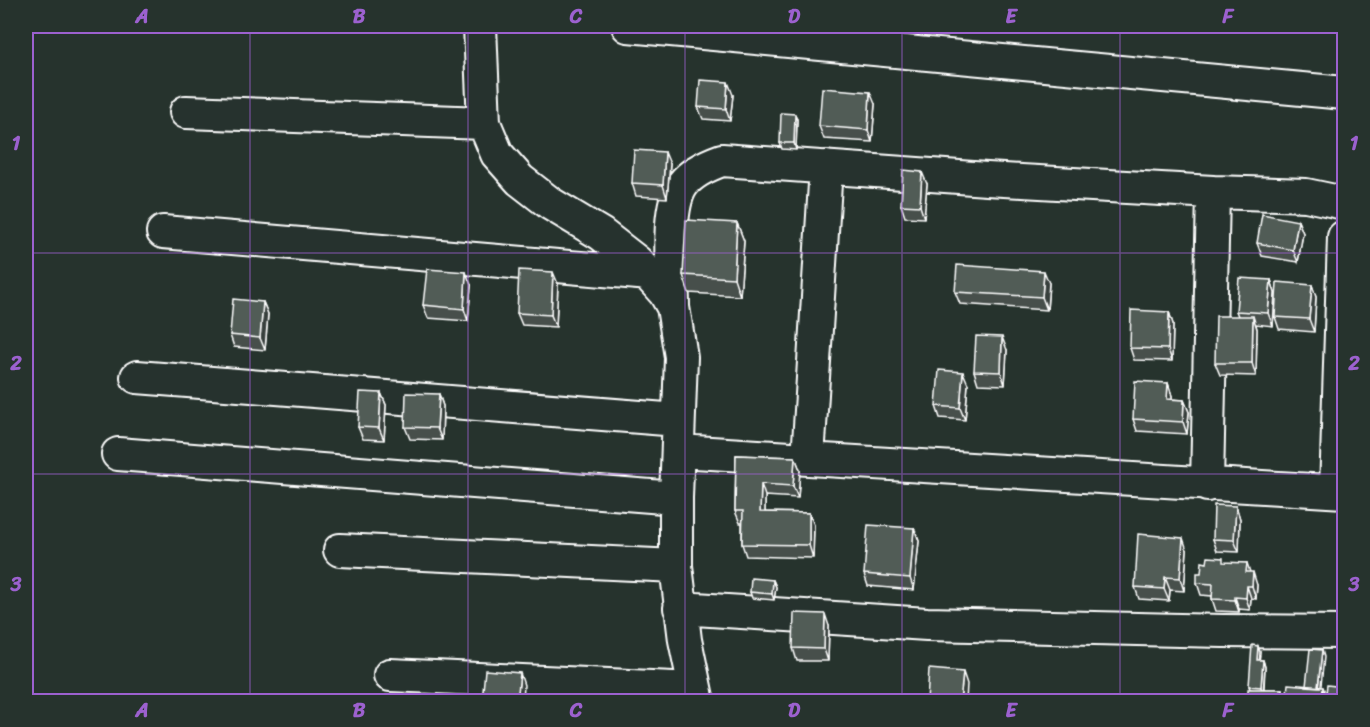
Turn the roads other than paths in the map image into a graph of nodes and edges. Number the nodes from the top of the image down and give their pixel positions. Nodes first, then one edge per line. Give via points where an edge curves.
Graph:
1 (480, 26) edge
2 (628, 26) edge
3 (1344, 93) edge
4 (186, 112) dead end
5 (484, 123) junction
6 (826, 167) junction
7 (1213, 192) junction
8 (1344, 203) edge
9 (163, 232) dead end
10 (1344, 237) edge
11 (650, 274) junction
12 (673, 307) junction
13 (137, 377) dead end
14 (678, 420) junction
15 (679, 451) junction
16 (118, 453) dead end
17 (808, 459) junction
18 (1207, 484) junction
19 (1340, 492) edge
20 (676, 498) junction
21 (340, 550) dead end
22 (676, 566) junction
23 (680, 608) junction
24 (1344, 632) edge
25 (390, 675) dead end
26 (697, 695) edge

1 - 5 street
2 - 3 street
4 - 5 street
5 - 11 street via 497,153 519,180 618,246
6 - 7 street
6 - 12 street via 722,160 691,176 678,194 672,215
6 - 17 street
7 - 8 street via 1306,195
7 - 18 street
9 - 11 street
10 - 19 street
11 - 12 street
12 - 14 street via 681,357
13 - 14 street
14 - 15 street
15 - 17 street
15 - 20 street
16 - 20 street
17 - 18 street
18 - 19 street
20 - 22 street
21 - 22 street
22 - 23 street
23 - 24 street via 927,624
23 - 26 street
25 - 26 street

